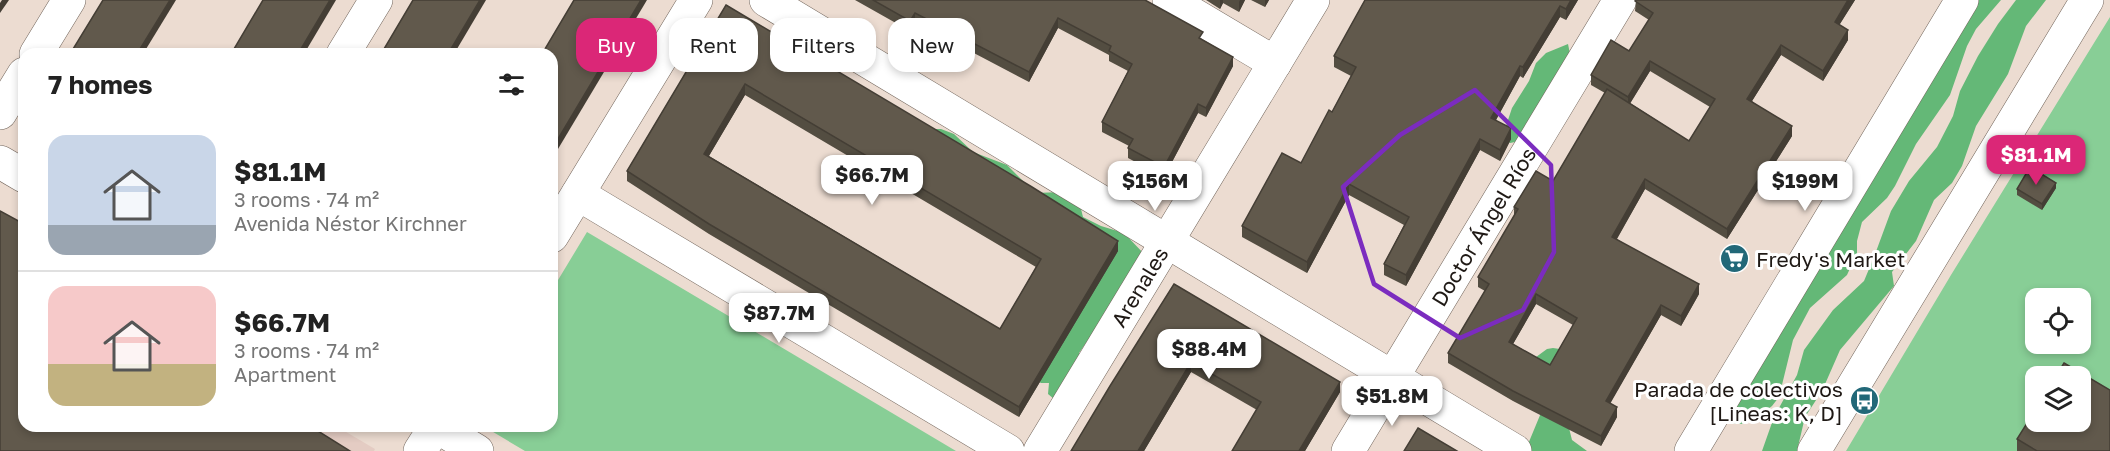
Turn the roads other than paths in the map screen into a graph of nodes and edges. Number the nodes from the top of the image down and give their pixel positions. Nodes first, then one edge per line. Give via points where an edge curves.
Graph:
1 (69, 0) edge
2 (376, 0) edge
3 (696, 0) edge
4 (766, 0) edge
5 (1169, 0) edge
6 (1313, 0) edge
7 (1620, 0) edge
8 (1962, 0) edge
9 (2087, 0) edge
10 (40, 48) edge
11 (347, 48) edge
12 (1275, 63) junction
13 (18, 84) edge
14 (0, 113) edge
15 (0, 162) edge
16 (18, 172) edge
17 (578, 194) junction
18 (558, 226) edge
19 (1167, 242) junction
20 (1393, 376) junction
21 (432, 432) edge
22 (446, 432) edge
23 (420, 451) edge
24 (477, 451) edge
25 (1008, 451) edge
26 (1040, 451) edge
27 (1348, 451) edge
28 (1515, 451) edge
29 (1691, 451) edge
30 (1814, 451) edge

1 - 10 street
2 - 11 street
3 - 17 street
4 - 19 street
5 - 12 street
6 - 12 street, Arenales
7 - 20 street, Doctor Ángel Ríos
8 - 29 street
9 - 30 street
12 - 19 street, Arenales
13 - 14 street
15 - 16 street
17 - 18 street
17 - 25 street
19 - 20 street
19 - 26 street, Arenales
20 - 27 street, Doctor Ángel Ríos
20 - 28 street
21 - 23 street
22 - 24 street

